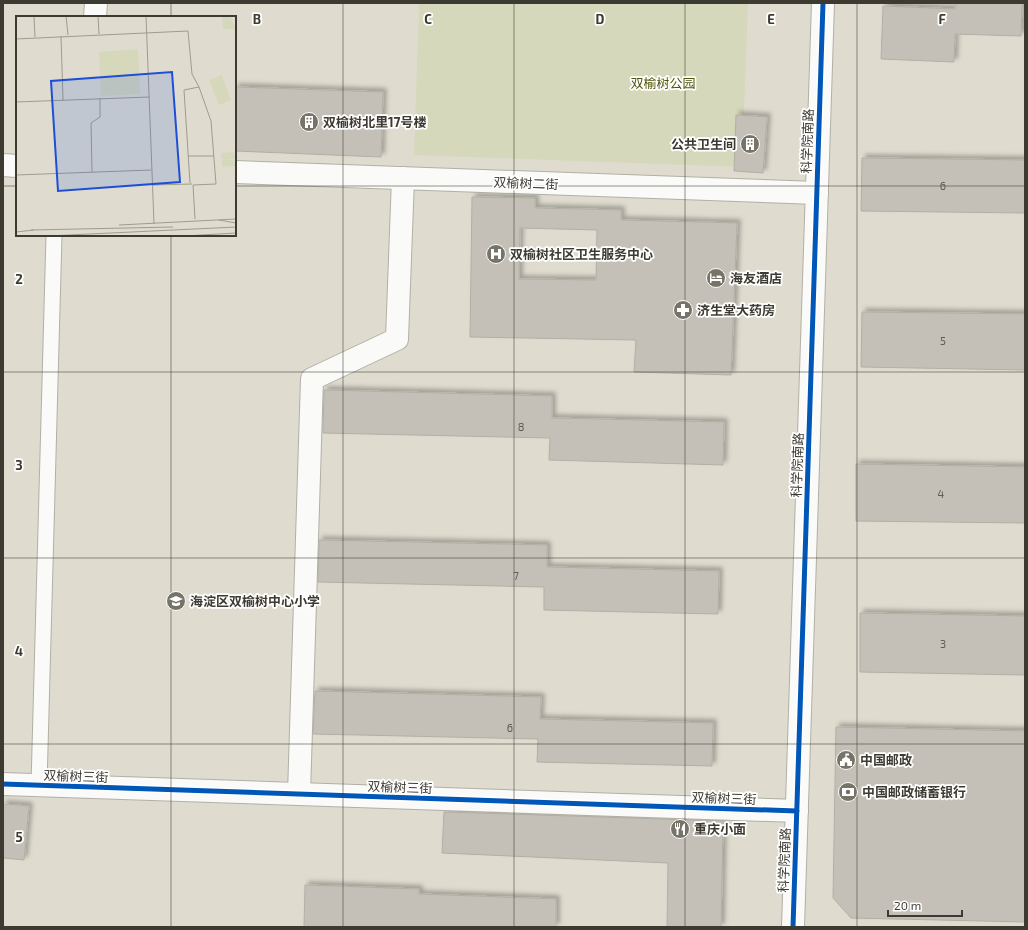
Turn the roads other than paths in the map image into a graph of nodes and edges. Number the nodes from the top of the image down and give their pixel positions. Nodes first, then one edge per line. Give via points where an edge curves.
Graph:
1 (96, 3) edge
2 (822, 3) edge
3 (96, 16) edge
4 (3, 165) edge
5 (16, 166) edge
6 (236, 172) edge
7 (403, 178) junction
8 (817, 193) junction
9 (54, 236) edge
10 (3, 784) edge
11 (39, 785) junction
12 (299, 794) junction
13 (797, 811) junction
14 (793, 927) edge

1 - 3 street
2 - 8 street, 科学院南路
4 - 5 street
6 - 7 street, 双榆树二街
7 - 8 street, 双榆树二街
7 - 12 street via 397,339 312,379
8 - 13 street, 科学院南路
9 - 11 lane
10 - 11 street, 双榆树三街
11 - 12 street, 双榆树三街
12 - 13 street, 双榆树三街
13 - 14 street, 科学院南路

